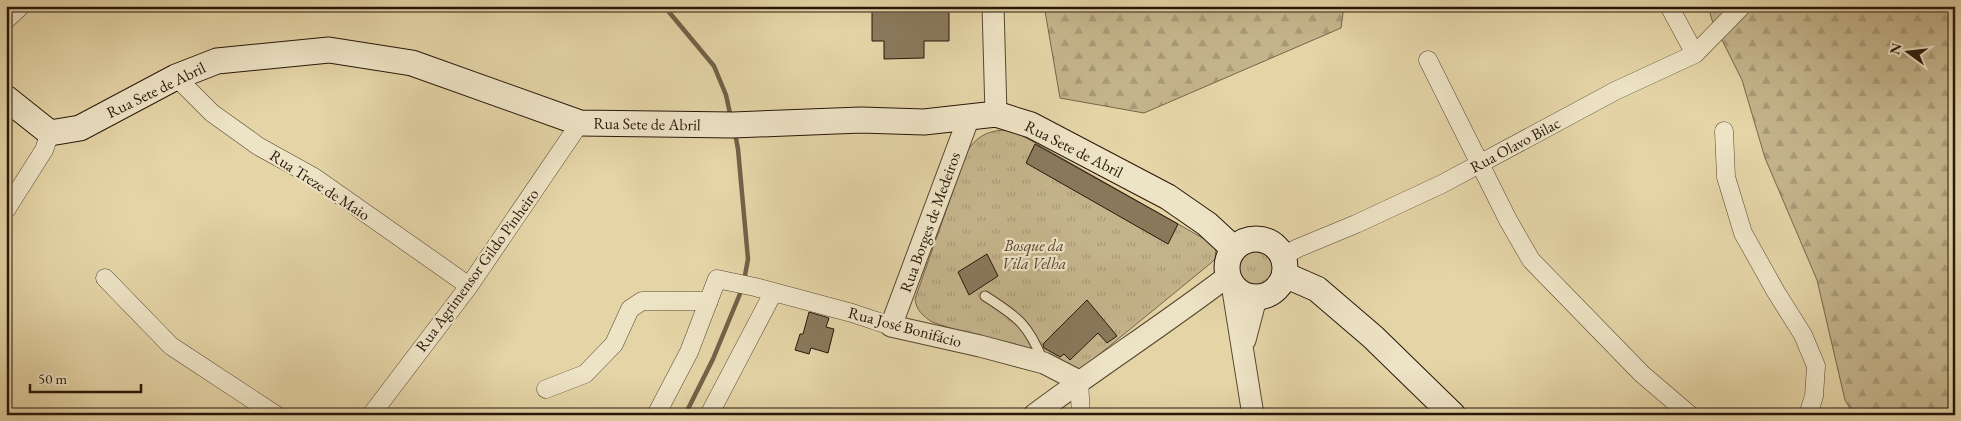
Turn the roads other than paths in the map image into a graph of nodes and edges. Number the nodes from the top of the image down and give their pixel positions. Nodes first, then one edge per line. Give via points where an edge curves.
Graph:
1 (21, 6) edge
2 (993, 6) edge
3 (1668, 6) edge
4 (1742, 6) edge
5 (6, 20) edge
6 (1696, 54) junction
7 (1428, 60) dead end
8 (176, 77) junction
9 (6, 98) edge
10 (996, 114) junction
11 (969, 117) junction
12 (580, 123) junction
13 (1724, 131) dead end
14 (50, 133) junction
15 (1481, 163) junction
16 (6, 210) edge
17 (1234, 249) junction
18 (1284, 266) junction
19 (104, 278) dead end
20 (1230, 280) junction
21 (469, 286) junction
22 (773, 293) junction
23 (985, 296) dead end
24 (1256, 298) junction
25 (709, 301) junction
26 (891, 326) junction
27 (1243, 347) junction
28 (1044, 363) junction
29 (1079, 381) junction
30 (546, 389) dead end
31 (276, 415) edge
32 (371, 415) edge
33 (656, 415) edge
34 (709, 415) edge
35 (1034, 415) edge
36 (1081, 415) edge
37 (1253, 415) edge
38 (1453, 415) edge
39 (1690, 415) edge
40 (1808, 415) edge

1 - 5 street
2 - 10 street
3 - 6 street
4 - 6 street
6 - 15 street, Rua Olavo Bilac via 1615,91
7 - 15 street
8 - 12 main road, Rua Sete de Abril via 217,61 329,50 412,63
8 - 14 main road, Rua Sete de Abril via 80,128
8 - 21 street, Rua Treze de Maio via 212,112 250,140 314,177
9 - 14 main road
10 - 11 main road, Rua Sete de Abril
10 - 17 main road, Rua Sete de Abril via 1031,124 1168,197 1207,224
11 - 12 main road, Rua Sete de Abril via 924,122 861,120 733,126
11 - 26 street, Rua Borges de Medeiros
12 - 21 street, Rua Agrimensor Gildo Pinheiro
13 - 40 street via 1726,177 1743,233 1803,335 1816,366 1814,396
14 - 16 street via 44,150
15 - 18 street, Rua Olavo Bilac via 1365,220 1298,248
15 - 39 street via 1531,260 1642,374
17 - 18 main road via 1250,240 1269,242 1277,248
17 - 20 main road via 1227,266
18 - 24 main road via 1281,284 1274,292
18 - 38 main road via 1317,289 1373,337
19 - 31 street via 171,346
20 - 24 main road via 1238,291
20 - 27 street
20 - 29 street
21 - 32 street, Rua Agrimensor Gildo Pinheiro
22 - 25 street, Rua José Bonifácio via 754,286 717,280
22 - 26 street, Rua José Bonifácio
22 - 34 street
23 - 28 lane via 1015,315 1035,342
24 - 27 street
25 - 30 street via 642,301 630,309 614,344 585,374
25 - 33 street via 689,352
26 - 28 street, Rua José Bonifácio
27 - 37 street
28 - 29 street, Rua José Bonifácio
29 - 35 street
29 - 36 street

